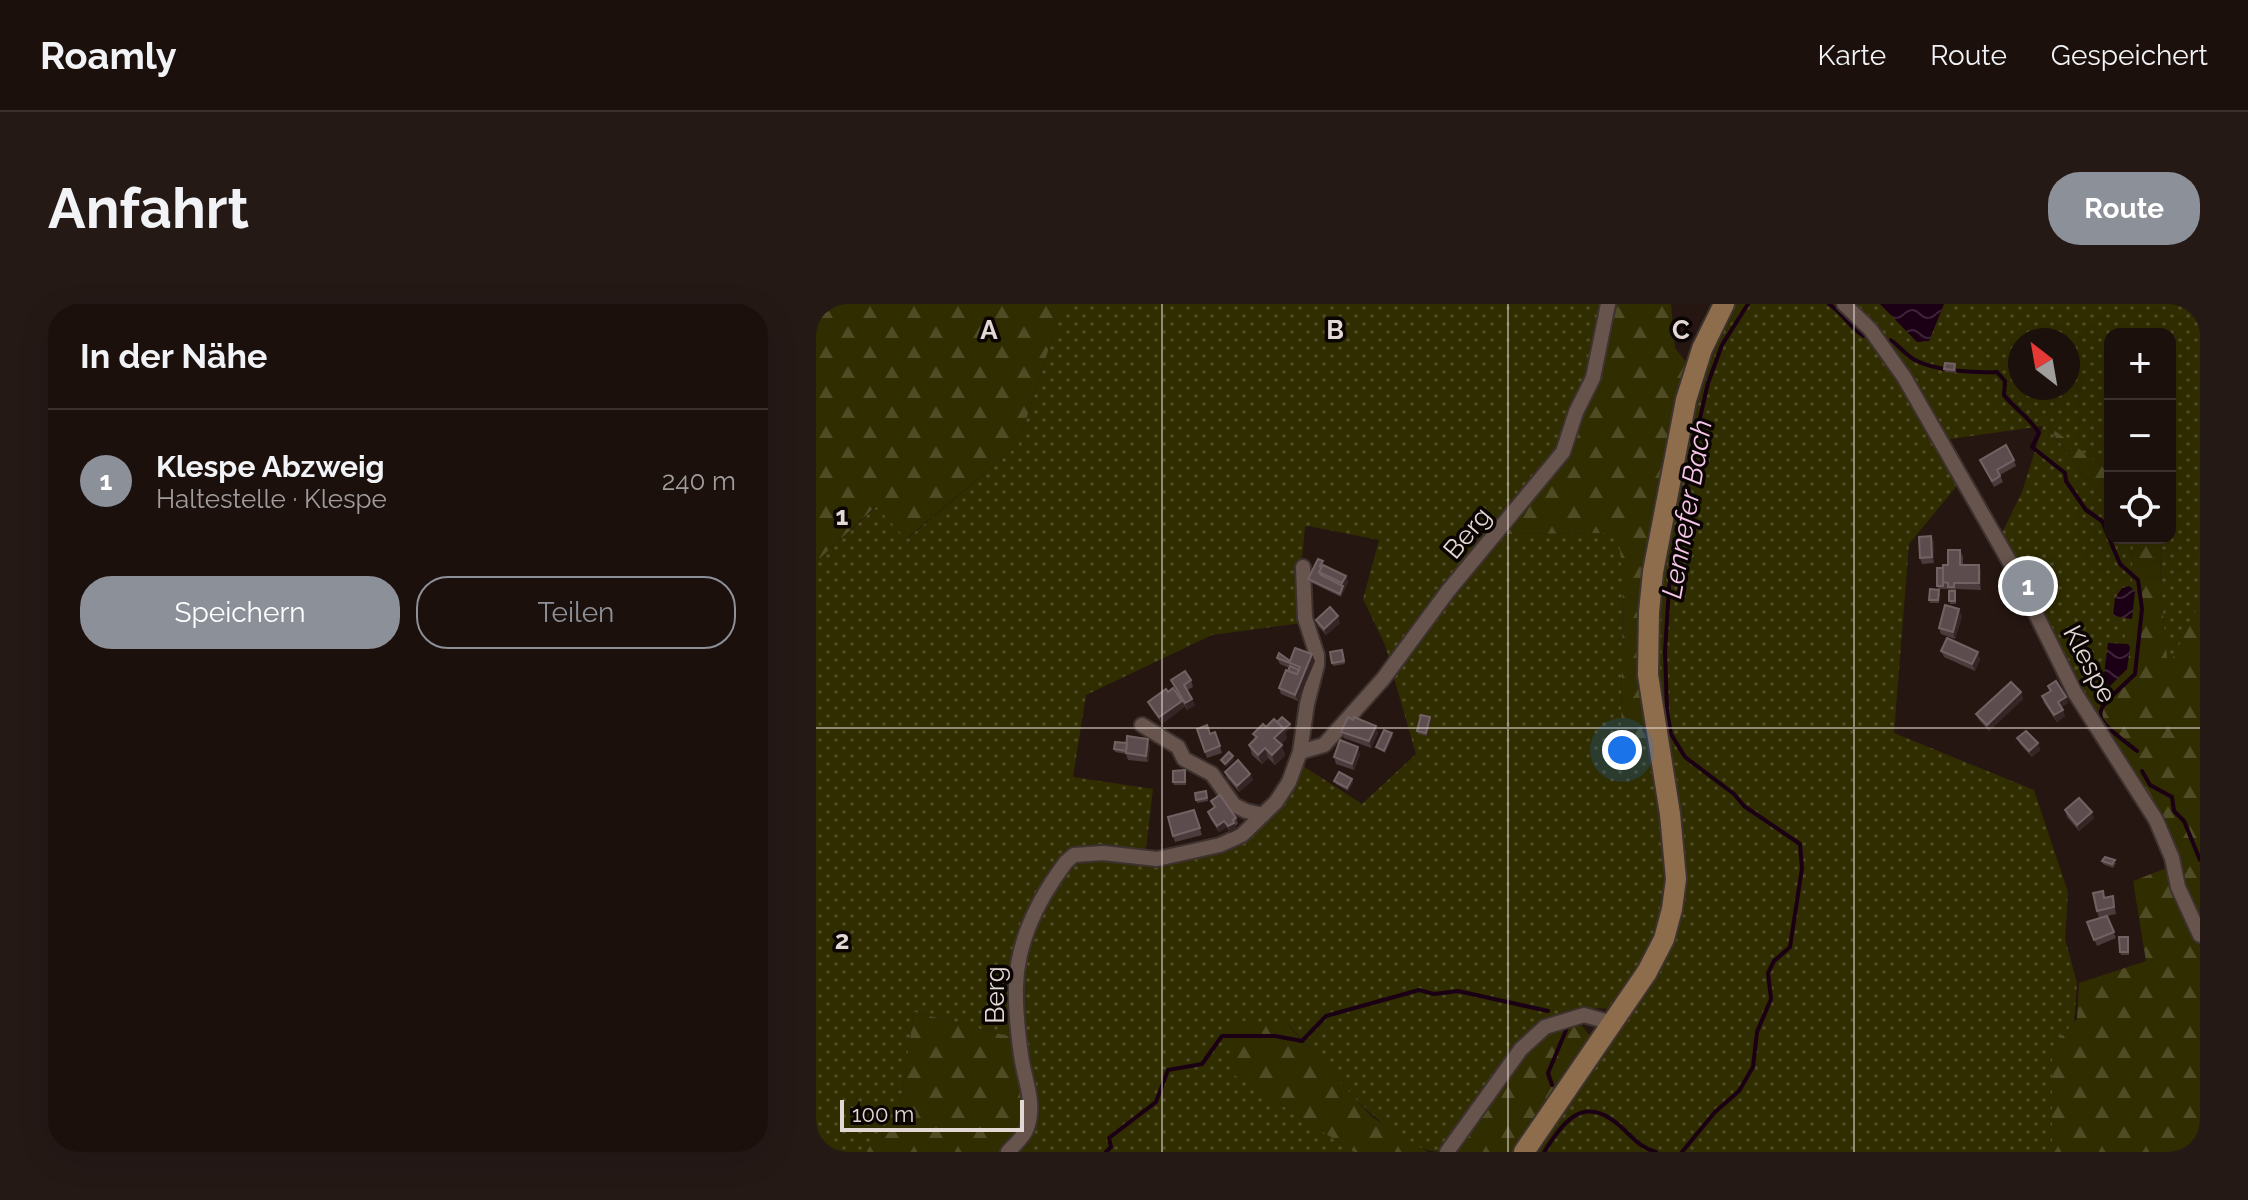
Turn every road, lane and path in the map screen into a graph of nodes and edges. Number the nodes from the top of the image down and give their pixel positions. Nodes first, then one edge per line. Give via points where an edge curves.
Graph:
1 (1608, 304) edge
2 (1724, 304) edge
3 (1844, 304) edge
4 (1303, 567) dead end
5 (1142, 725) dead end
6 (1300, 752) junction
7 (1263, 815) junction
8 (2200, 935) edge
9 (1612, 1023) junction
10 (1008, 1152) edge
11 (1447, 1152) edge
12 (1524, 1152) edge

1 - 6 street, Berg via 1593,378 1563,452 1383,679 1324,745
2 - 9 main road via 1686,400 1649,612 1648,675 1676,879 1672,909 1647,972
3 - 8 street, Klespe via 1870,329 1904,377 2012,566 2075,693 2156,820
4 - 6 street, Berg via 1305,618 1317,665
5 - 7 street via 1212,774 1234,805
6 - 7 street, Berg via 1289,782
7 - 10 street, Berg via 1242,835 1194,852 1157,859 1083,854 1066,862 1025,933 1019,957 1017,1017 1030,1115 1026,1131
9 - 11 street via 1584,1015 1545,1027 1521,1049
9 - 12 main road

